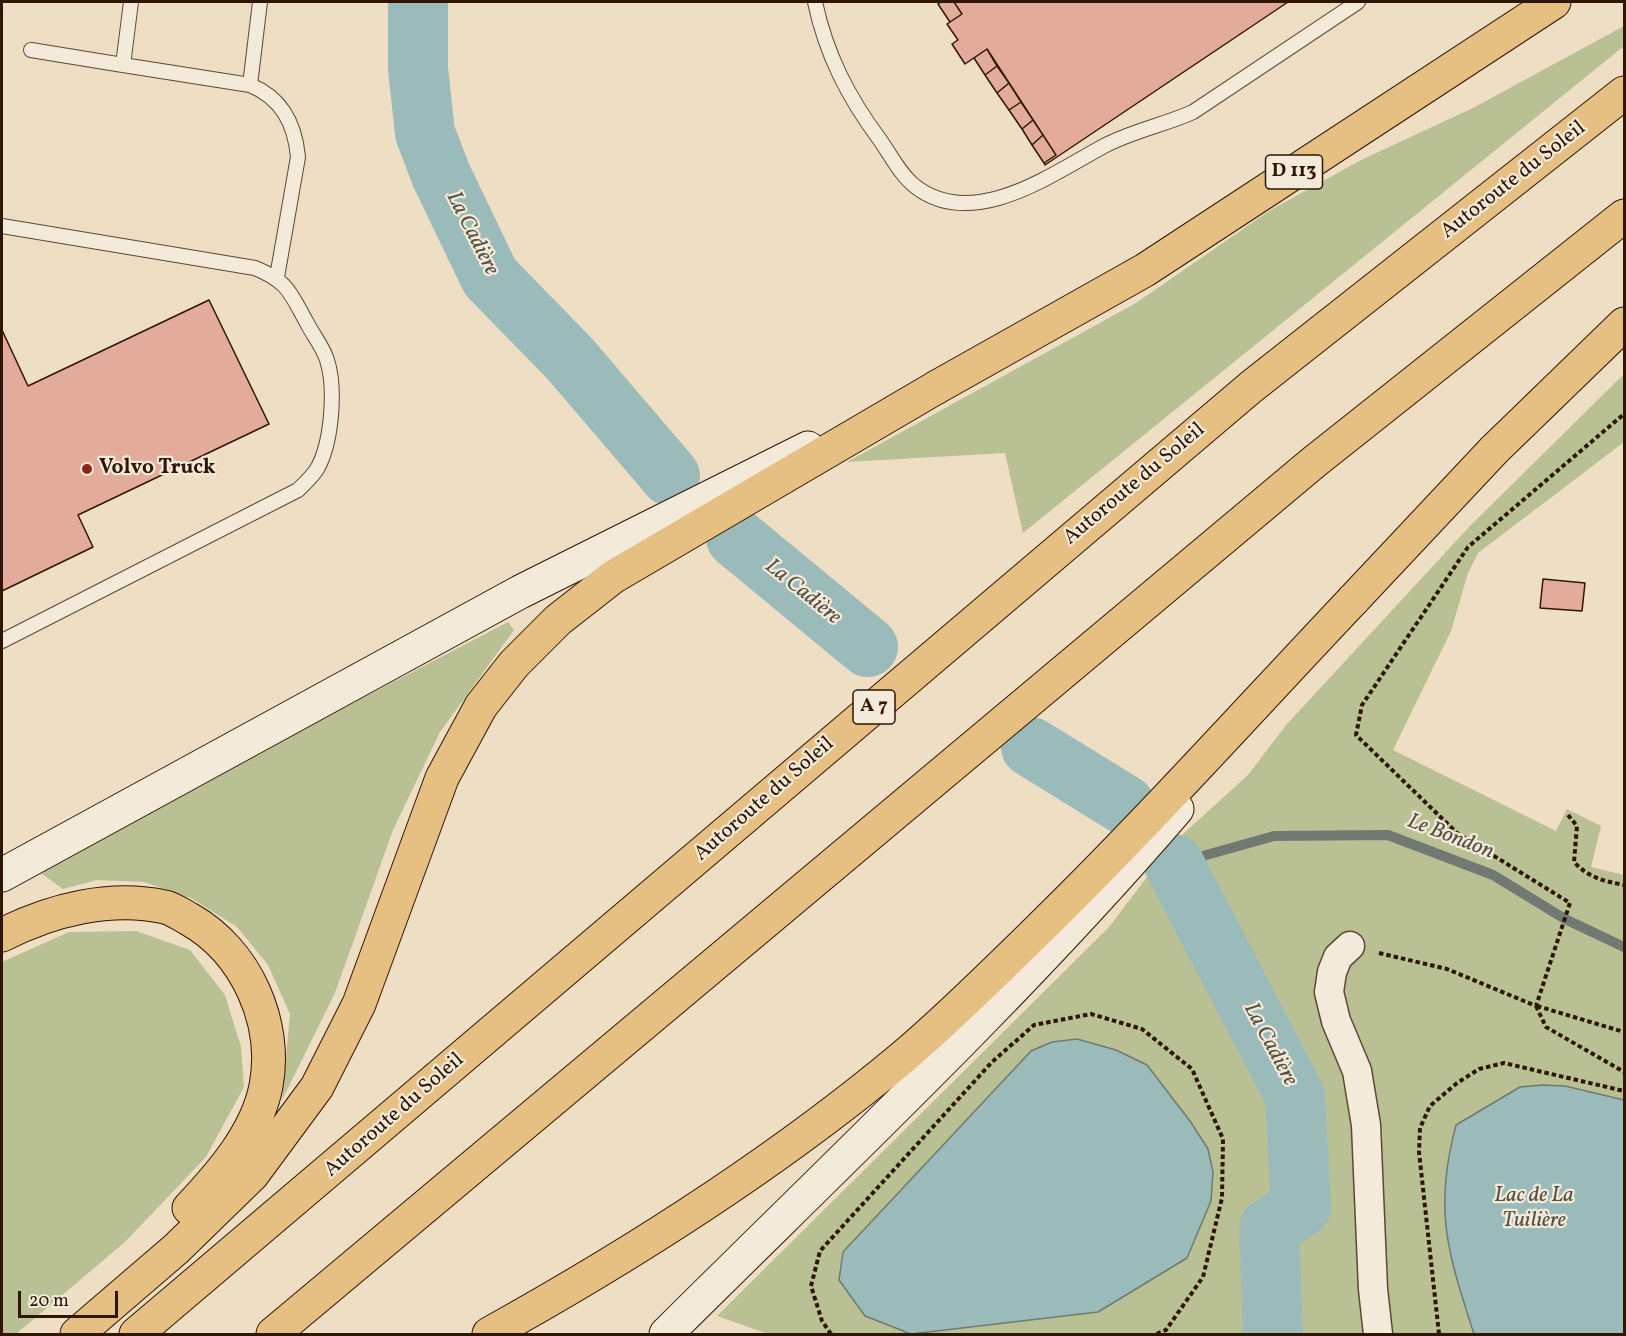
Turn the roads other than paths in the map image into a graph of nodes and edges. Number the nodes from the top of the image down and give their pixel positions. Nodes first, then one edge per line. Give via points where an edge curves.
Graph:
1 (131, 2) edge
2 (260, 2) edge
3 (815, 2) edge
4 (1358, 2) edge
5 (1554, 2) edge
6 (31, 50) dead end
7 (123, 65) junction
8 (250, 85) junction
9 (1624, 93) edge
10 (1624, 216) edge
11 (2, 226) edge
12 (277, 277) junction
13 (1624, 324) edge
14 (937, 387) junction
15 (2, 641) edge
16 (1139, 839) junction
17 (2, 875) edge
18 (2, 934) edge
19 (1350, 946) road end
20 (56, 1335) edge
21 (77, 1335) edge
22 (136, 1335) edge
23 (273, 1335) edge
24 (489, 1335) edge
25 (666, 1335) edge
26 (1378, 1335) edge

1 - 7 lane
2 - 8 lane
3 - 4 lane via 837,73 856,108 914,186 935,198 958,203 980,201 1041,182 1105,145 1193,112
5 - 14 main road, D 113 via 1145,270
6 - 7 lane
7 - 8 lane
8 - 12 lane via 280,104 296,138 298,157
9 - 22 main road, Autoroute du Soleil / A 7 via 1251,387
10 - 23 main road via 1314,462
11 - 12 lane via 255,268
12 - 15 lane via 327,359 332,383 332,409 317,469 298,490
13 - 16 main road via 1494,450 1353,600
14 - 17 main road, D 113 via 520,592
14 - 21 main road via 614,577 558,620 514,663 481,706 442,778 359,1004 317,1087 252,1175 176,1249
16 - 24 main road via 960,1007 813,1128 665,1230
16 - 25 main road via 1102,896
18 - 20 main road via 75,907 116,902 167,907 204,928 230,952 256,991 267,1040 266,1086 257,1114 217,1178 173,1226
19 - 26 street via 1338,957 1329,992 1336,1021 1357,1071 1366,1125 1372,1289

